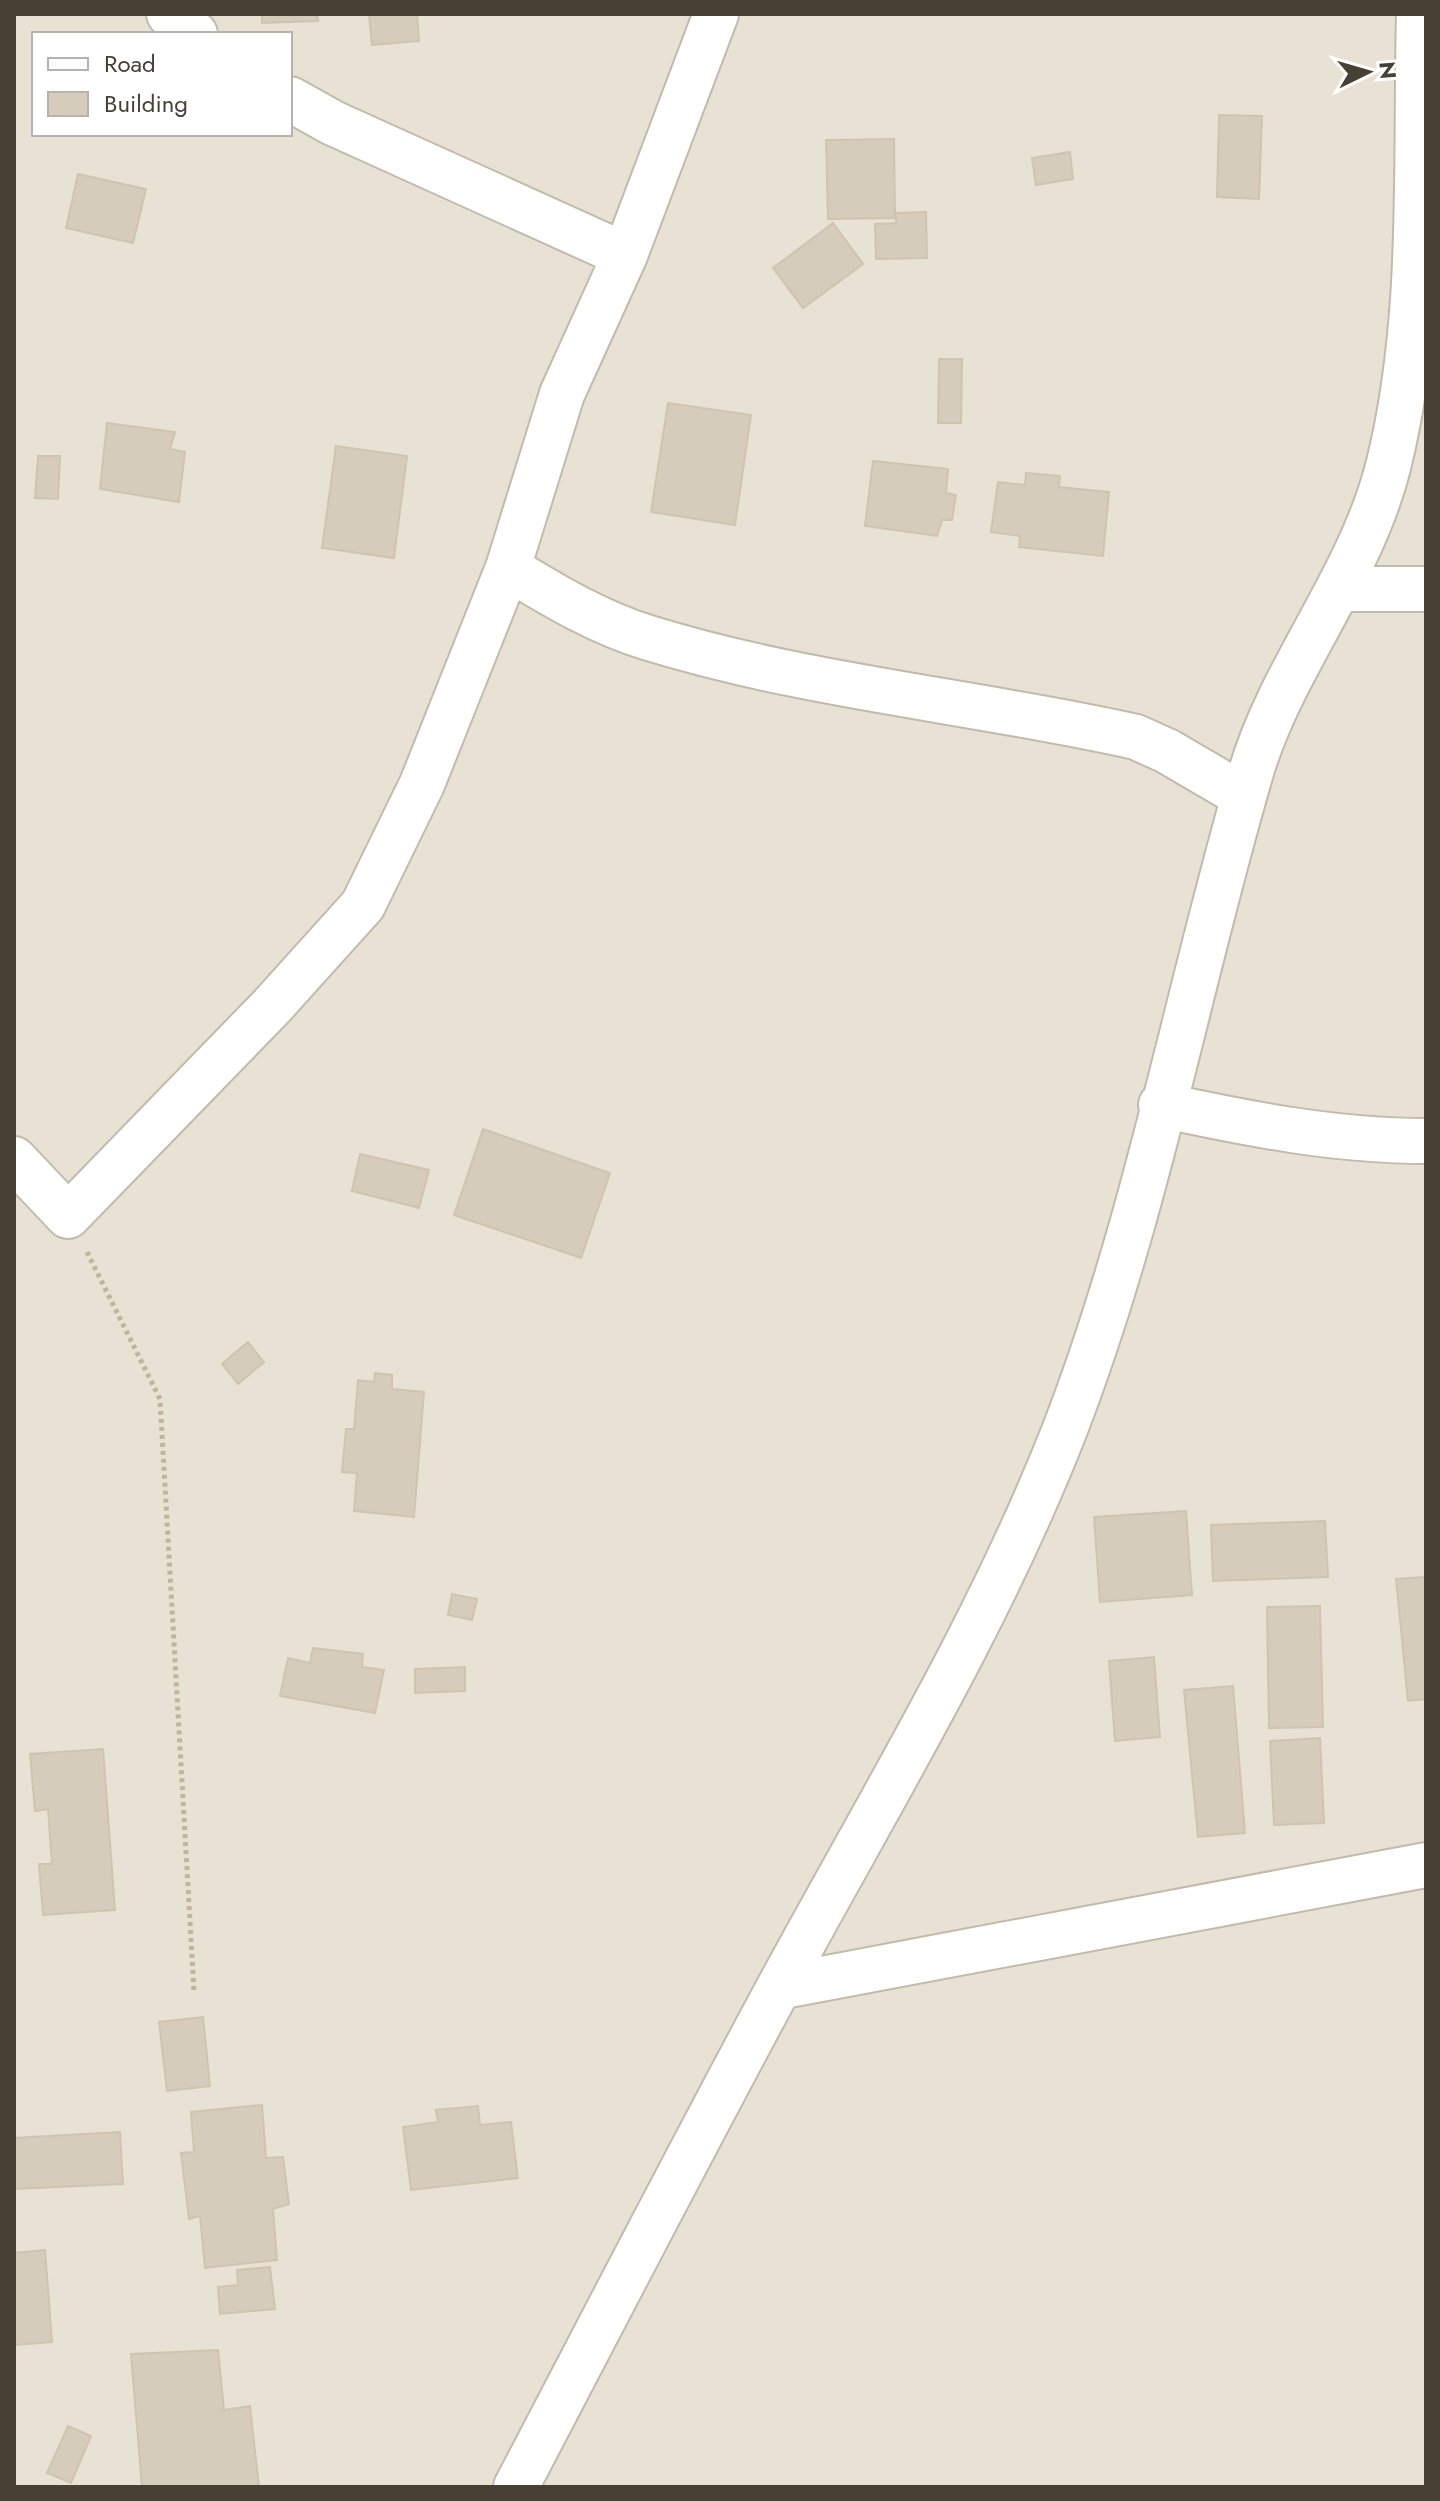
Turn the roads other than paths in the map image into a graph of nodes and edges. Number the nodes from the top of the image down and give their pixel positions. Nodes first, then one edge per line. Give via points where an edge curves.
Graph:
1 (169, 14) edge
2 (716, 14) edge
3 (1419, 14) edge
4 (192, 32) edge
5 (292, 100) edge
6 (625, 255) junction
7 (508, 568) junction
8 (1341, 589) junction
9 (1426, 589) edge
10 (1244, 796) junction
11 (1161, 1105) junction
12 (1426, 1141) edge
13 (14, 1159) edge
14 (1426, 1865) edge
15 (779, 1987) junction
16 (516, 2487) edge

1 - 4 street
2 - 6 street
3 - 8 street via 1411,340 1387,471
5 - 6 street
6 - 7 street via 562,394
7 - 10 street via 560,600 647,638 821,679 1136,737
7 - 13 street via 422,784 363,905 68,1216
8 - 9 street
8 - 10 street via 1260,742
10 - 11 street
11 - 12 street via 1272,1129
11 - 15 street via 1122,1256 1054,1455 1000,1579 927,1723
14 - 15 street
15 - 16 street

